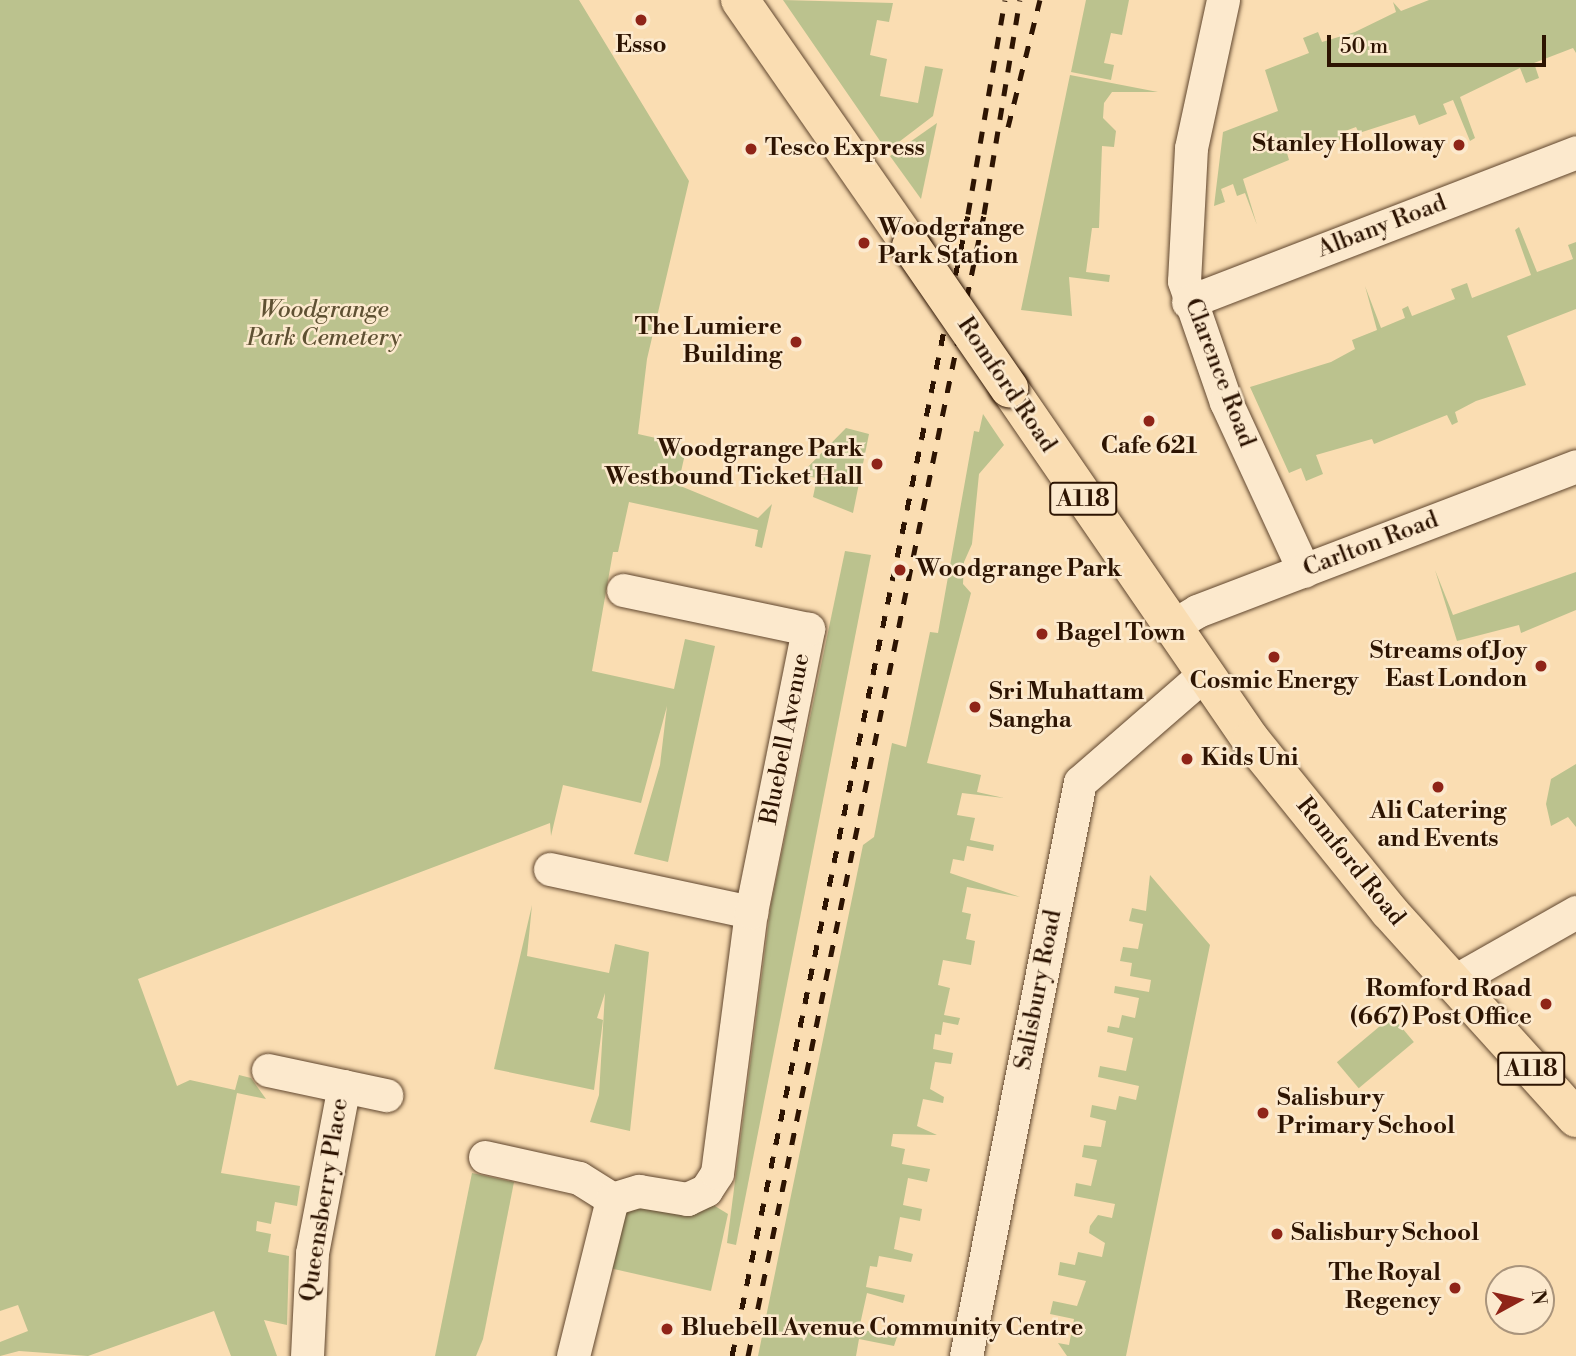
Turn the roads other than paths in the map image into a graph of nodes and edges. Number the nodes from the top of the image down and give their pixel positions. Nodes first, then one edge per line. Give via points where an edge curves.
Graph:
1 (740, 0) edge
2 (1223, 0) edge
3 (1576, 152) edge
4 (1188, 302) junction
5 (1576, 466) edge
6 (1304, 572) junction
7 (623, 590) dead end
8 (1169, 628) junction
9 (1202, 676) junction
10 (550, 869) dead end
11 (751, 912) junction
12 (1576, 912) edge
13 (1451, 983) junction
14 (268, 1070) dead end
15 (344, 1086) junction
16 (386, 1095) dead end
17 (1576, 1118) edge
18 (485, 1157) dead end
19 (612, 1199) junction
20 (307, 1356) edge
21 (573, 1356) edge
22 (967, 1356) edge

1 - 8 main road, Romford Road / A118, bridge
2 - 4 street, Clarence Road via 1184,202
3 - 4 street, Albany Road
4 - 6 street, Clarence Road
5 - 6 street, Carlton Road
6 - 8 street, Carlton Road via 1188,614
7 - 11 street, Bluebell Avenue via 808,629
8 - 9 main road, Romford Road / A118
9 - 13 main road, Romford Road / A118
9 - 22 street, Salisbury Road via 1080,782
10 - 11 street
11 - 19 street, Bluebell Avenue via 717,1173 706,1189 687,1199 639,1191
12 - 13 street
13 - 17 main road, Romford Road / A118
14 - 15 street, Queensberry Place
15 - 16 street, Queensberry Place
15 - 20 street, Queensberry Place via 312,1252
18 - 19 street via 579,1178
19 - 21 street

